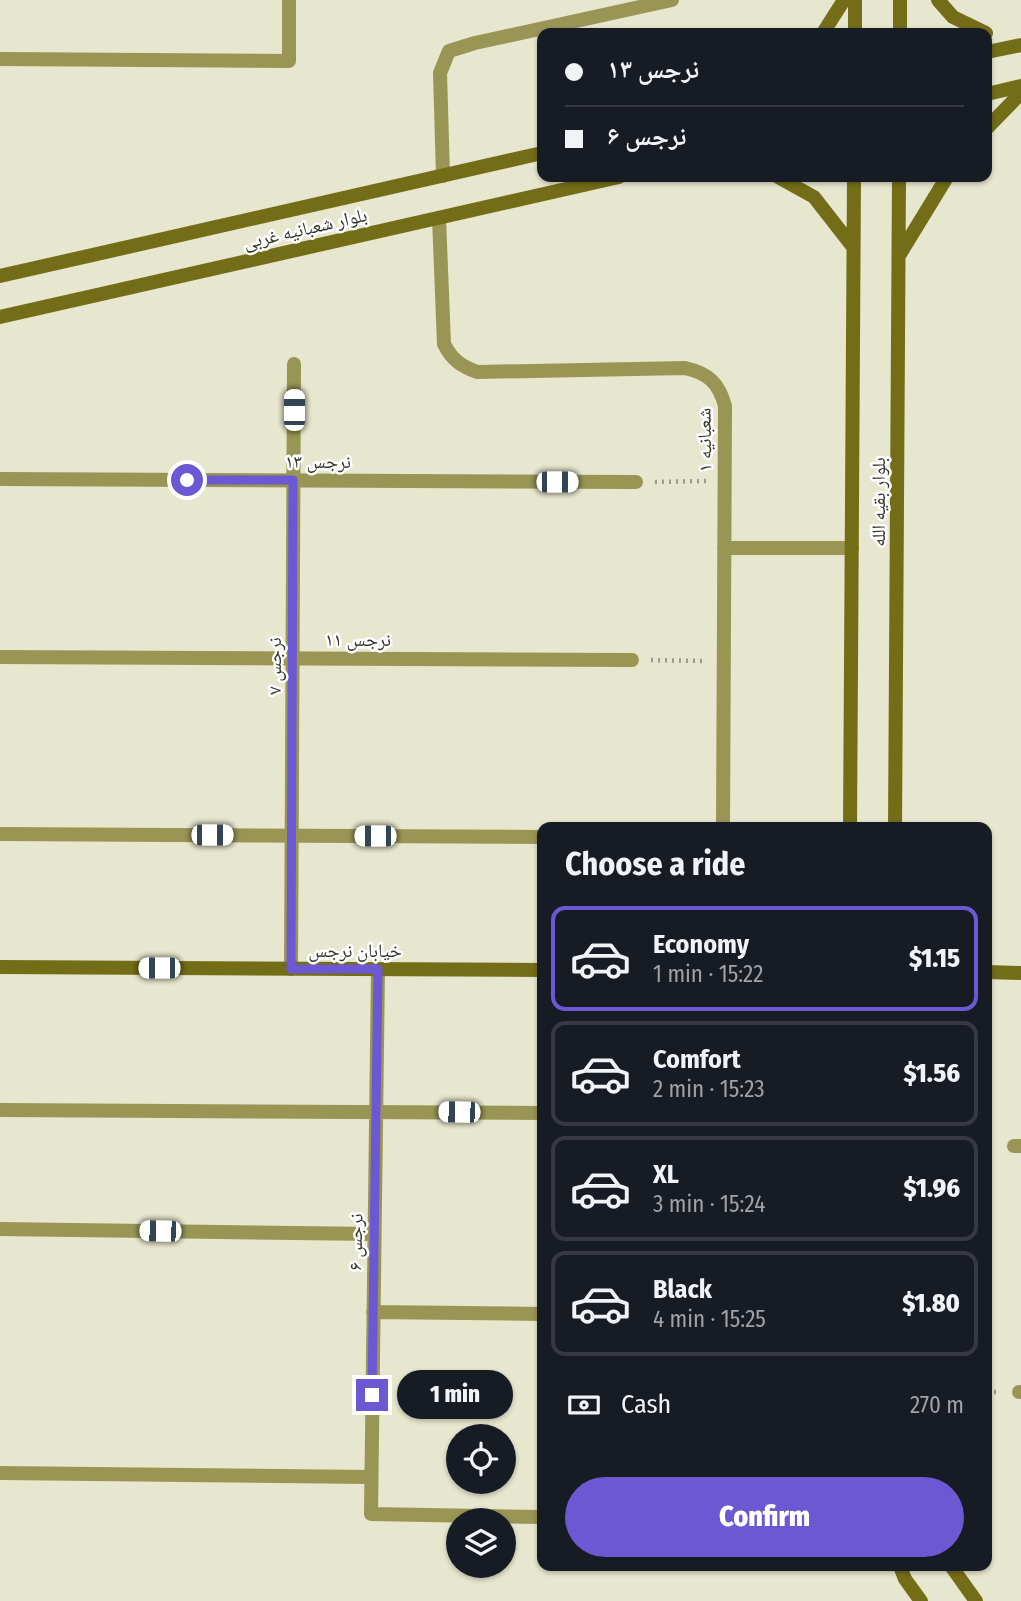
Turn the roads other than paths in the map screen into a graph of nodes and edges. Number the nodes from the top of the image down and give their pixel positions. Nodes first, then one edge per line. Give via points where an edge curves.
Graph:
1 (289, 0) edge
2 (672, 0) edge
3 (844, 0) edge
4 (855, 0) edge
5 (900, 0) edge
6 (939, 0) edge
7 (544, 28) edge
8 (825, 28) edge
9 (855, 28) edge
10 (900, 28) edge
11 (974, 28) edge
12 (537, 29) edge
13 (992, 36) edge
14 (1017, 45) edge
15 (992, 51) edge
16 (0, 59) edge
17 (1021, 86) edge
18 (992, 93) edge
19 (1021, 93) edge
20 (992, 123) edge
21 (537, 154) edge
22 (443, 176) junction
23 (598, 182) edge
24 (787, 182) edge
25 (854, 182) edge
26 (899, 182) edge
27 (944, 182) edge
28 (439, 218) junction
29 (853, 247) junction
30 (899, 256) junction
31 (0, 276) edge
32 (0, 317) edge
33 (294, 364) dead end
34 (0, 479) edge
35 (293, 480) junction
36 (636, 482) road end
37 (724, 548) junction
38 (852, 548) junction
39 (0, 657) edge
40 (293, 658) junction
41 (632, 660) road end
42 (723, 822) edge
43 (850, 822) edge
44 (895, 822) edge
45 (0, 834) edge
46 (292, 836) junction
47 (537, 837) edge
48 (0, 967) edge
49 (291, 969) junction
50 (378, 969) junction
51 (537, 970) edge
52 (992, 972) edge
53 (1021, 973) edge
54 (0, 1110) edge
55 (376, 1111) junction
56 (537, 1114) edge
57 (0, 1229) edge
58 (374, 1234) junction
59 (373, 1312) junction
60 (537, 1314) edge
61 (0, 1473) edge
62 (371, 1478) junction
63 (537, 1517) edge
64 (902, 1571) edge
65 (955, 1571) edge
66 (920, 1601) edge
67 (976, 1601) edge

1 - 16 street via 289,61
2 - 7 street
3 - 8 street
4 - 9 street
5 - 10 street
6 - 11 street via 953,17
12 - 22 street via 449,51 440,74
13 - 14 street
14 - 15 street
17 - 18 street
19 - 20 street
21 - 22 street, بلوار شعبانیه غربی
22 - 31 street, بلوار شعبانیه غربی
23 - 28 street, بلوار شعبانیه غربی
24 - 29 street via 814,197
25 - 29 street, بلوار بقیه الله
26 - 30 street, بلوار بقیه الله
27 - 30 street
28 - 32 street, بلوار شعبانیه غربی
28 - 37 street, شعبانیه ۱ via 444,344 463,367 477,372 685,369 712,379 725,406
29 - 38 street, بلوار بقیه الله
30 - 44 street, بلوار بقیه الله
33 - 35 street, نرجس ۷
34 - 35 street, نرجس ۱۳
35 - 36 street, نرجس ۱۳
35 - 40 street, نرجس ۷
37 - 38 street
37 - 42 street, شعبانیه ۱
38 - 43 street, بلوار بقیه الله
39 - 40 street, نرجس ۱۱
40 - 41 street, نرجس ۱۱
40 - 46 street, نرجس ۷
45 - 46 street
46 - 47 street
46 - 49 street, نرجس ۷
48 - 49 street, خیابان نرجس
49 - 50 street, خیابان نرجس
50 - 51 street, خیابان نرجس
50 - 55 street, نرجس ۶
52 - 53 street
54 - 55 street
55 - 56 street
55 - 58 street, نرجس ۶
57 - 58 street
58 - 59 street, نرجس ۶
59 - 60 street
59 - 62 street, نرجس ۶
61 - 62 street
62 - 63 street, نرجس ۶ via 370,1514
64 - 66 street
65 - 67 street

